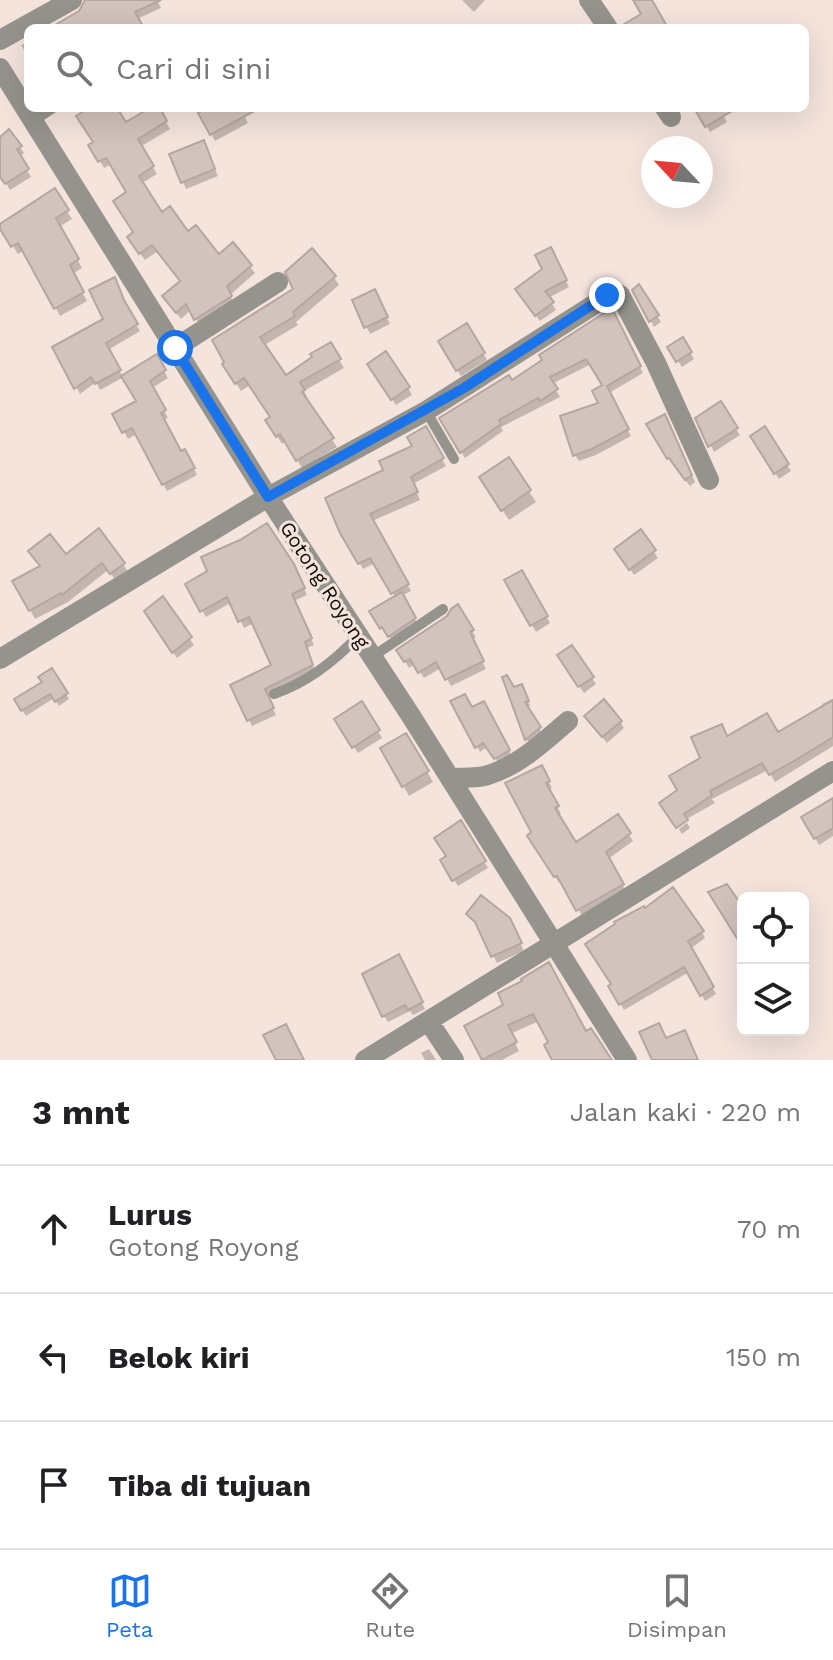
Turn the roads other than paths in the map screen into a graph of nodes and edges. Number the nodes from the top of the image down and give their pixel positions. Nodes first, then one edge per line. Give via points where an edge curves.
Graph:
1 (72, 0) edge
2 (589, 0) edge
3 (29, 24) edge
4 (605, 24) edge
5 (24, 27) edge
6 (0, 40) edge
7 (0, 68) edge
8 (24, 107) edge
9 (27, 112) edge
10 (47, 112) edge
11 (33, 121) junction
12 (278, 282) dead end
13 (175, 348) junction
14 (426, 411) junction
15 (454, 459) dead end
16 (709, 480) dead end
17 (268, 497) junction
18 (443, 609) dead end
19 (358, 636) junction
20 (372, 657) junction
21 (0, 659) edge
22 (274, 694) dead end
23 (568, 721) dead end
24 (833, 771) edge
25 (450, 778) junction
26 (555, 943) junction
27 (429, 1022) junction
28 (365, 1060) edge
29 (454, 1060) edge
30 (627, 1060) edge

1 - 3 street
2 - 4 street
5 - 6 street
7 - 8 street, Gotong Royong
9 - 11 street, Gotong Royong
10 - 11 lane
11 - 13 street, Gotong Royong
12 - 13 street
13 - 17 street, Gotong Royong
14 - 15 lane
14 - 16 street via 614,292 656,363
14 - 17 street
17 - 19 street, Gotong Royong
17 - 21 street
18 - 20 lane
19 - 20 street, Gotong Royong
19 - 22 lane via 322,670
20 - 25 street, Gotong Royong
23 - 25 street via 501,770
24 - 26 street
25 - 26 street, Gotong Royong
26 - 27 street
26 - 30 street, Gotong Royong
27 - 28 street
27 - 29 street

